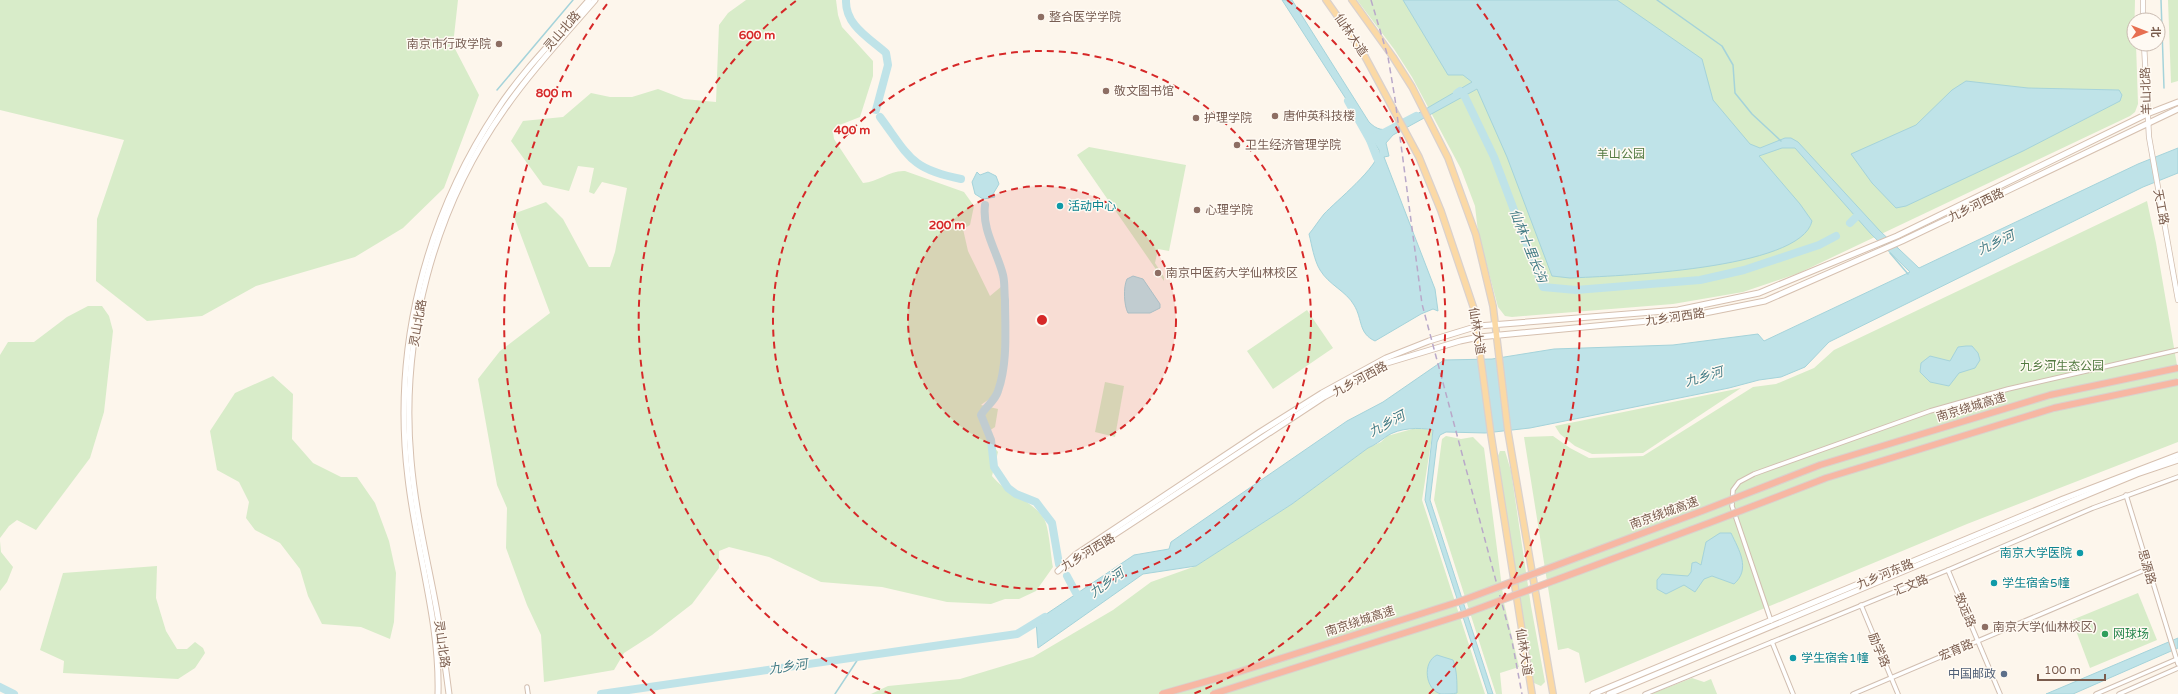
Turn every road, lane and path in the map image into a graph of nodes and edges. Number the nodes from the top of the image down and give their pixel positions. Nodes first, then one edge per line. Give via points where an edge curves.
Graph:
1 (589, 0) edge
2 (595, 0) edge
3 (1326, 0) edge
4 (1352, 0) edge
5 (2143, 0) edge
6 (2143, 12) edge
7 (2144, 52) edge
8 (2178, 102) edge
9 (2178, 109) edge
10 (2147, 114) junction
11 (2147, 123) junction
12 (2149, 137) joint
13 (1865, 250) junction
14 (1869, 256) junction
15 (2178, 300) edge
16 (1495, 324) junction
17 (1478, 326) junction
18 (1496, 335) junction
19 (1479, 337) junction
20 (2178, 350) edge
21 (2178, 368) edge
22 (2178, 382) edge
23 (2178, 455) edge
24 (2178, 460) edge
25 (2178, 477) edge
26 (2126, 495) junction
27 (2148, 569) junction
28 (1948, 570) junction
29 (1860, 605) junction
30 (1771, 621) junction
31 (1978, 641) junction
32 (1772, 642) junction
33 (2177, 658) edge
34 (2178, 664) edge
35 (2178, 668) edge
36 (1892, 678) junction
37 (527, 687) dead end
38 (438, 694) edge
39 (449, 694) edge
40 (528, 694) edge
41 (1162, 694) edge
42 (1213, 694) edge
43 (1532, 694) edge
44 (1553, 694) edge
45 (1593, 694) edge
46 (1609, 694) edge
47 (1645, 694) edge
48 (1793, 694) edge
49 (1853, 694) edge
50 (1898, 694) edge
51 (2000, 694) edge
52 (2096, 694) edge
53 (2119, 694) edge

1 - 38 main road, 灵山北路 via 498,108 456,182 438,224 421,279 411,325 404,388 406,465 437,645
2 - 39 main road, 灵山北路 via 532,73 482,144 442,229 421,302 411,361 409,392 411,460 444,647
3 - 17 main road, 仙林大道 via 1362,51 1419,157 1461,267
4 - 16 main road, 仙林大道 via 1393,57 1448,158 1466,206 1485,271
5 - 6 street
7 - 10 street, 羊山北路
8 - 10 main road, 九乡河西路
9 - 11 main road, 九乡河西路
10 - 11 street, 羊山北路
10 - 13 main road, 九乡河西路
11 - 12 street, 羊山北路
11 - 14 main road, 九乡河西路
12 - 15 street, 天工路
13 - 14 street
13 - 16 main road, 九乡河西路 via 1759,293 1678,310
14 - 18 main road, 九乡河西路 via 1765,301 1680,318
16 - 17 main road, 九乡河西路
16 - 18 main road, 仙林大道
17 - 19 main road, 仙林大道
17 - 19 main road, 九乡河西路 via 1386,358 1322,393 1075,554 1058,571 1324,397 1387,363 1460,340
18 - 19 main road, 九乡河西路
18 - 44 main road, 仙林大道 via 1508,432
19 - 43 main road, 仙林大道 via 1491,435
20 - 30 street via 2008,389 1930,410 1786,462 1739,482 1733,490 1732,506
21 - 41 highway, 南京绕城高速, bridge via 2050,395 1820,465 1458,602
22 - 42 highway, 南京绕城高速, bridge via 2054,408 1826,478 1464,614
23 - 30 main road, 九乡河东路 via 2085,490
24 - 46 main road, 九乡河东路 via 2137,474
25 - 26 street, 汇文路
26 - 27 street, 思源路
26 - 28 street, 汇文路
27 - 31 street, 宏育路
27 - 33 street, 思源路
28 - 29 street, 汇文路
28 - 31 street, 致远路
29 - 32 street, 汇文路
29 - 36 street, 励学路
30 - 45 main road, 九乡河东路
31 - 36 street, 宏育路
31 - 51 street, 致远路
32 - 47 street, 汇文路
32 - 48 street
33 - 34 street, 思源路
33 - 52 street
35 - 53 street
36 - 49 street, 宏育路
36 - 50 street, 励学路
37 - 40 street

